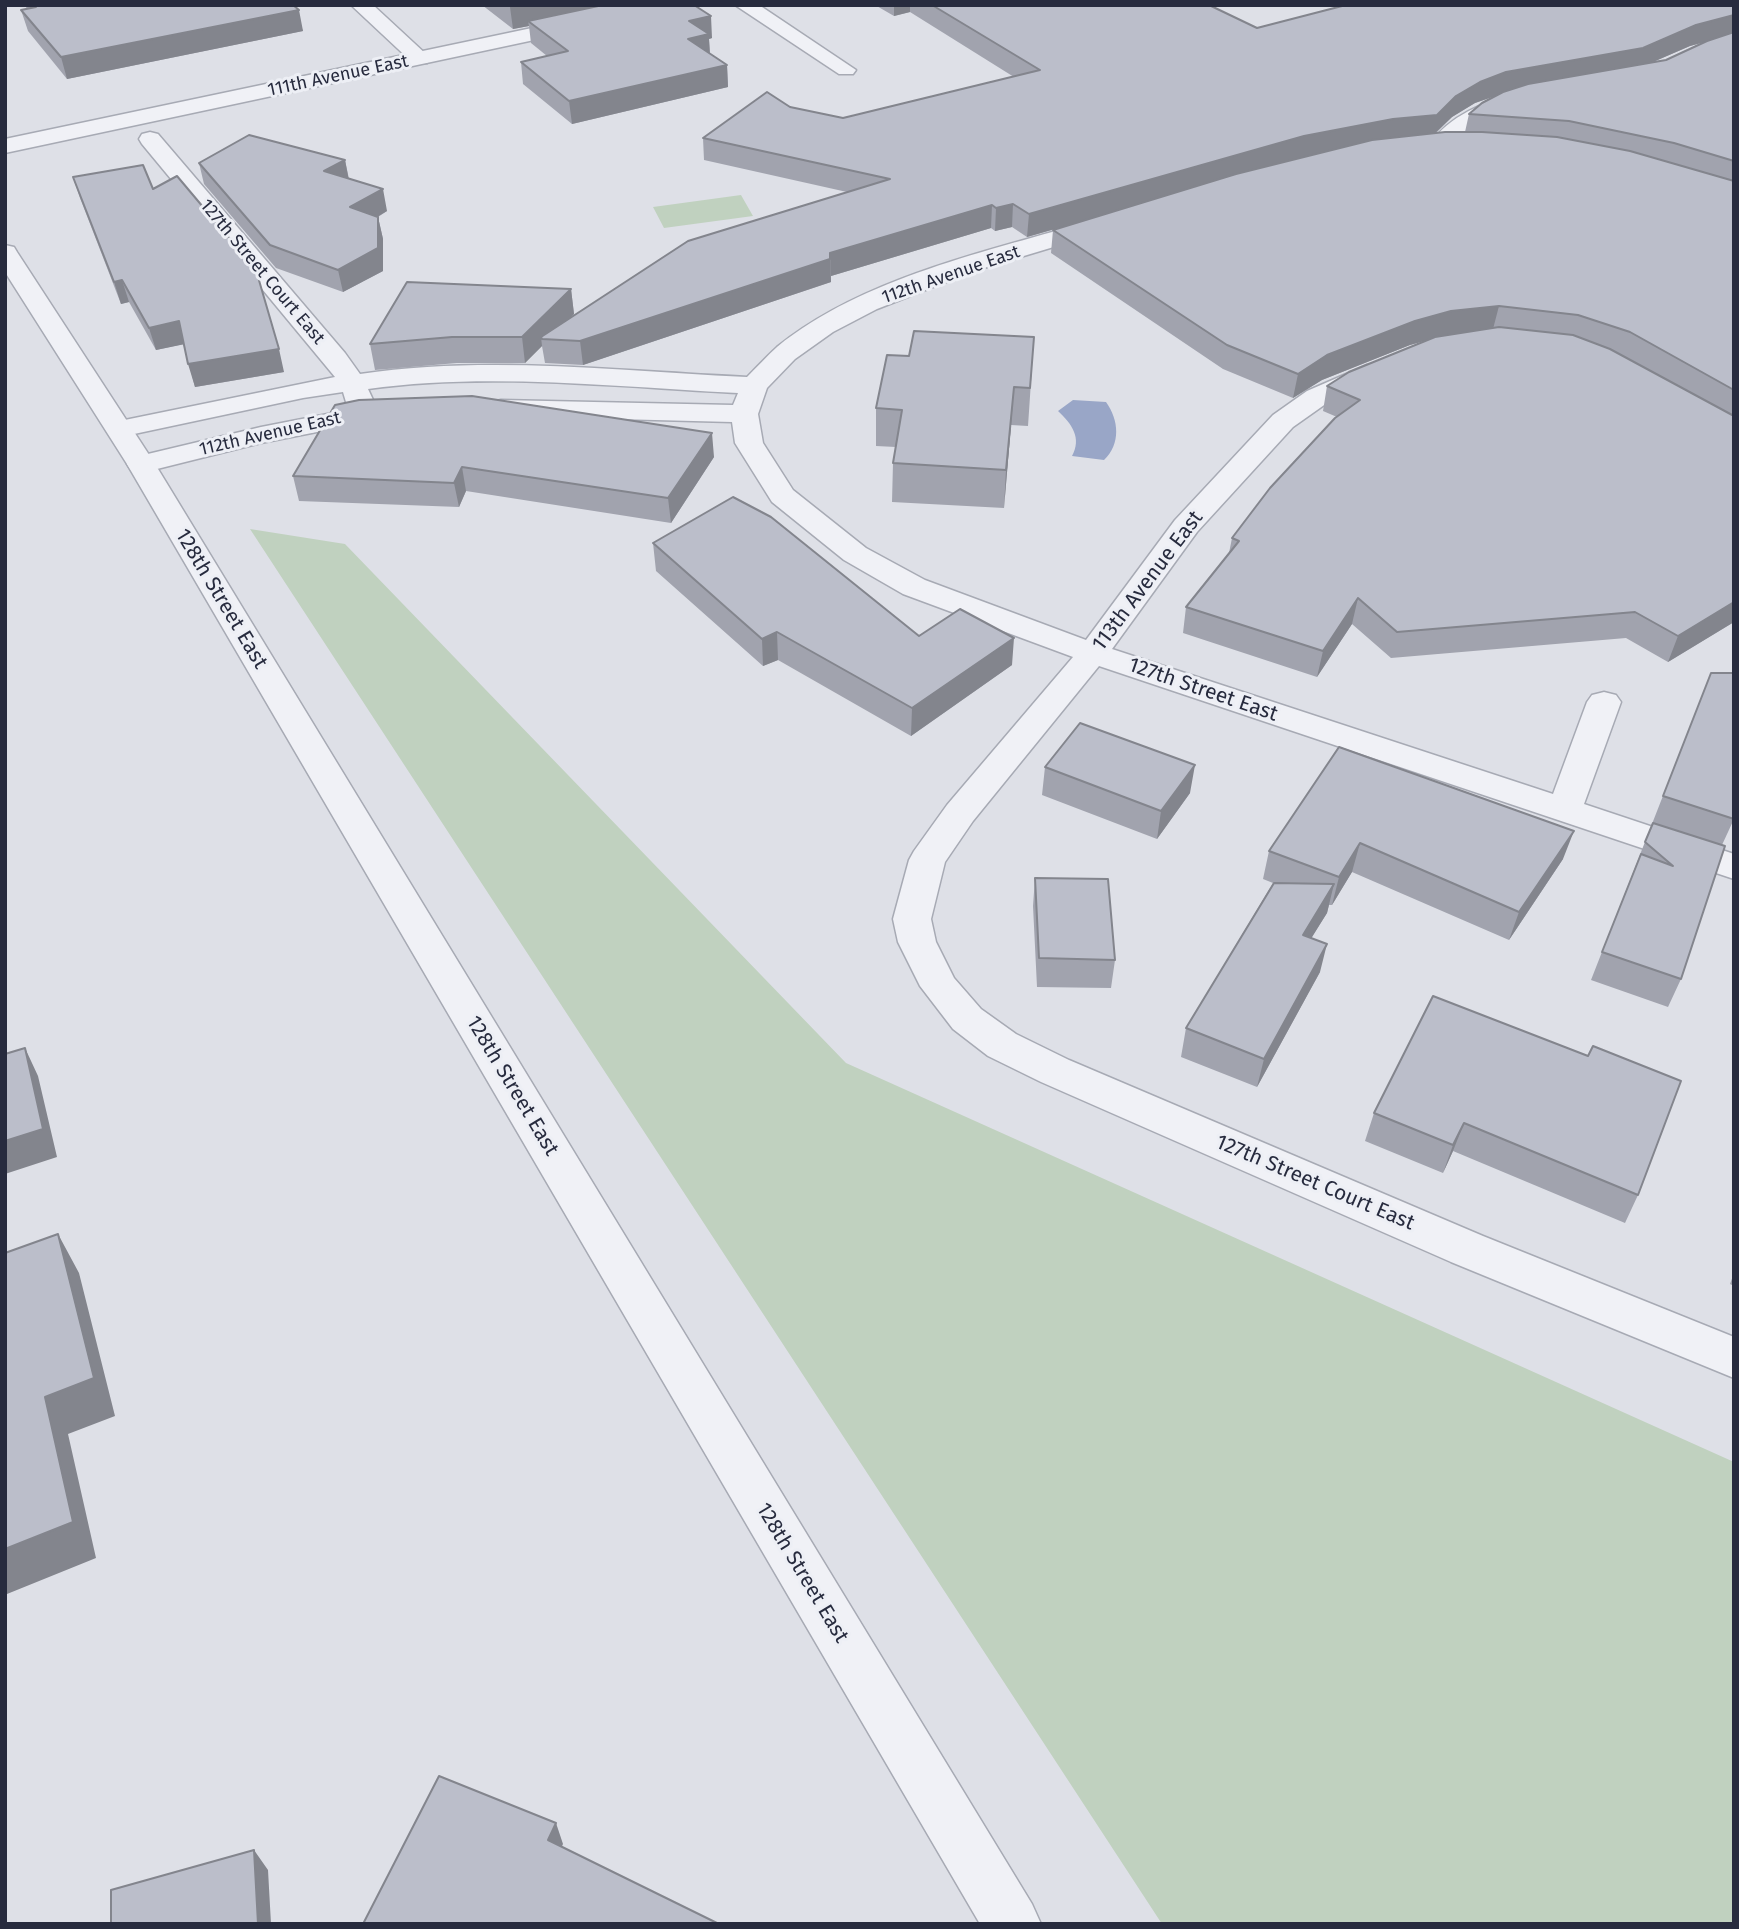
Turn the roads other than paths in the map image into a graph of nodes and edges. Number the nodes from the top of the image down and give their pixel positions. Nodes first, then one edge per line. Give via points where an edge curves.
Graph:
1 (361, 5) edge
2 (670, 5) edge
3 (745, 5) edge
4 (420, 59) junction
5 (846, 70) dead end
6 (1541, 95) edge
7 (150, 139) dead end
8 (5, 146) edge
9 (1416, 148) edge
10 (1118, 220) edge
11 (5, 252) edge
12 (1408, 358) edge
13 (352, 382) junction
14 (749, 400) junction
15 (481, 408) edge
16 (402, 410) edge
17 (365, 412) junction
18 (120, 429) junction
19 (141, 464) junction
20 (1093, 653) junction
21 (1604, 702) dead end
22 (1564, 811) junction
23 (1734, 867) edge
24 (929, 963) joint
25 (1734, 1357) edge
26 (1012, 1924) edge

1 - 4 street
2 - 4 street, 111th Avenue East
3 - 5 street
4 - 8 street, 111th Avenue East
6 - 9 street via 1467,118 1454,128 1452,146
7 - 13 street, 127th Street Court East
10 - 14 street, 112th Avenue East via 898,290 856,310 796,344
11 - 18 street, 128th Street East
12 - 20 street, 113th Avenue East via 1333,388 1283,421 1186,526
13 - 14 street via 462,374 569,376
13 - 17 street, 127th Street Court East
13 - 18 street
14 - 15 street
14 - 20 street, 127th Street East via 749,443 782,496 855,554 914,587
16 - 17 street, 112th Avenue East
17 - 19 street, 112th Avenue East
18 - 19 street, 128th Street East
19 - 26 street, 128th Street East
20 - 22 street, 127th Street East
20 - 24 street, 113th Avenue East via 960,813 927,860 912,919 917,942
21 - 22 street
22 - 23 street, 127th Street East
24 - 25 street, 127th Street Court East via 939,986 967,1019 1002,1045 1044,1066 1467,1249

